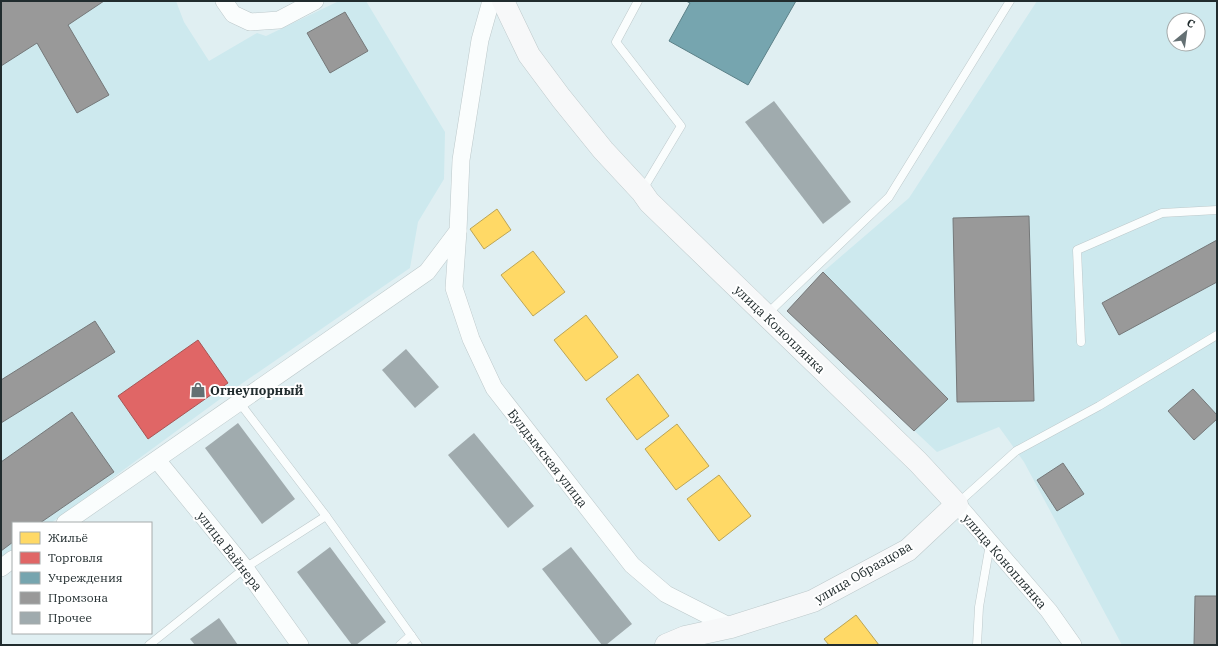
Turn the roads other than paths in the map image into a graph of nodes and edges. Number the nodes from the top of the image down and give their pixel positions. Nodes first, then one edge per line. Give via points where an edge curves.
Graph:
1 (224, 1) edge
2 (315, 1) edge
3 (490, 1) edge
4 (502, 1) edge
5 (638, 1) edge
6 (1010, 1) edge
7 (642, 192) junction
8 (1217, 210) edge
9 (458, 231) junction
10 (766, 315) junction
11 (1217, 335) edge
12 (1081, 342) dead end
13 (240, 402) junction
14 (156, 460) junction
15 (957, 504) junction
16 (326, 516) junction
17 (66, 522) edge
18 (990, 544) junction
19 (12, 560) edge
20 (1, 568) edge
21 (245, 568) junction
22 (731, 627) junction
23 (410, 635) junction
24 (150, 645) edge
25 (300, 645) edge
26 (400, 645) edge
27 (418, 645) edge
28 (666, 645) edge
29 (977, 645) edge
30 (1073, 645) edge

1 - 2 street via 233,14 250,22 279,20
3 - 9 street, Булдымская улица via 480,40 461,160
4 - 7 main road, улица Коноплянка via 529,55 603,150
5 - 7 lane via 616,42 681,126
6 - 10 lane via 889,197
7 - 10 main road, улица Коноплянка via 649,202
8 - 12 lane via 1162,212 1076,250
9 - 13 street via 427,272
9 - 22 street, Булдымская улица via 454,288 471,339 494,388 632,565 666,594
10 - 15 main road, улица Коноплянка via 918,462
11 - 15 lane via 1099,406 1016,451
13 - 14 street
13 - 16 lane
14 - 17 street
14 - 21 street, улица Вайнера
15 - 18 street, улица Коноплянка
15 - 22 main road, улица Образцова via 908,550 813,601
16 - 21 lane
16 - 23 lane
18 - 29 lane via 979,607
18 - 30 street, улица Коноплянка via 1049,611
19 - 20 street
21 - 24 lane
21 - 25 street, улица Вайнера
22 - 28 main road, улица Образцова via 685,636
23 - 26 lane
23 - 27 lane

